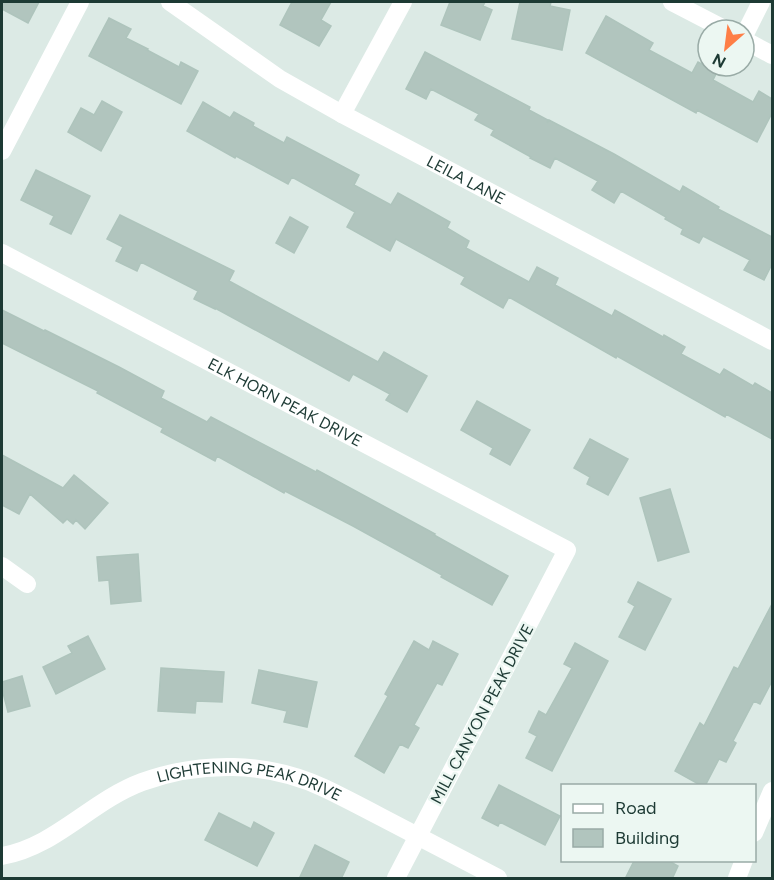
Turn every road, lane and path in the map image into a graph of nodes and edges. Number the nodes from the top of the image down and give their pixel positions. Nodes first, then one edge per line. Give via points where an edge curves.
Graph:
1 (80, 2) edge
2 (170, 2) edge
3 (403, 2) edge
4 (672, 2) edge
5 (761, 2) edge
6 (703, 18) edge
7 (753, 18) edge
8 (756, 45) edge
9 (772, 55) edge
10 (342, 114) junction
11 (2, 151) edge
12 (2, 253) edge
13 (772, 341) edge
14 (567, 550) joint
15 (2, 566) edge
16 (27, 584) dead end
17 (772, 791) edge
18 (756, 828) edge
19 (418, 836) junction
20 (2, 856) edge
21 (744, 862) edge
22 (396, 879) edge
23 (498, 879) edge
24 (737, 879) edge

1 - 11 street
2 - 10 street, LEILA LANE via 280,80
3 - 10 street
4 - 6 street
5 - 7 street
8 - 9 street
10 - 13 street, LEILA LANE
12 - 14 street, ELK HORN PEAK DRIVE
14 - 19 street, MILL CANYON PEAK DRIVE
15 - 16 street
17 - 18 street
19 - 20 street, LIGHTENING PEAK DRIVE via 322,787 284,773 209,766 141,782 105,800 46,841
19 - 22 street, MILL CANYON PEAK DRIVE
19 - 23 street, LIGHTENING PEAK DRIVE
21 - 24 street

